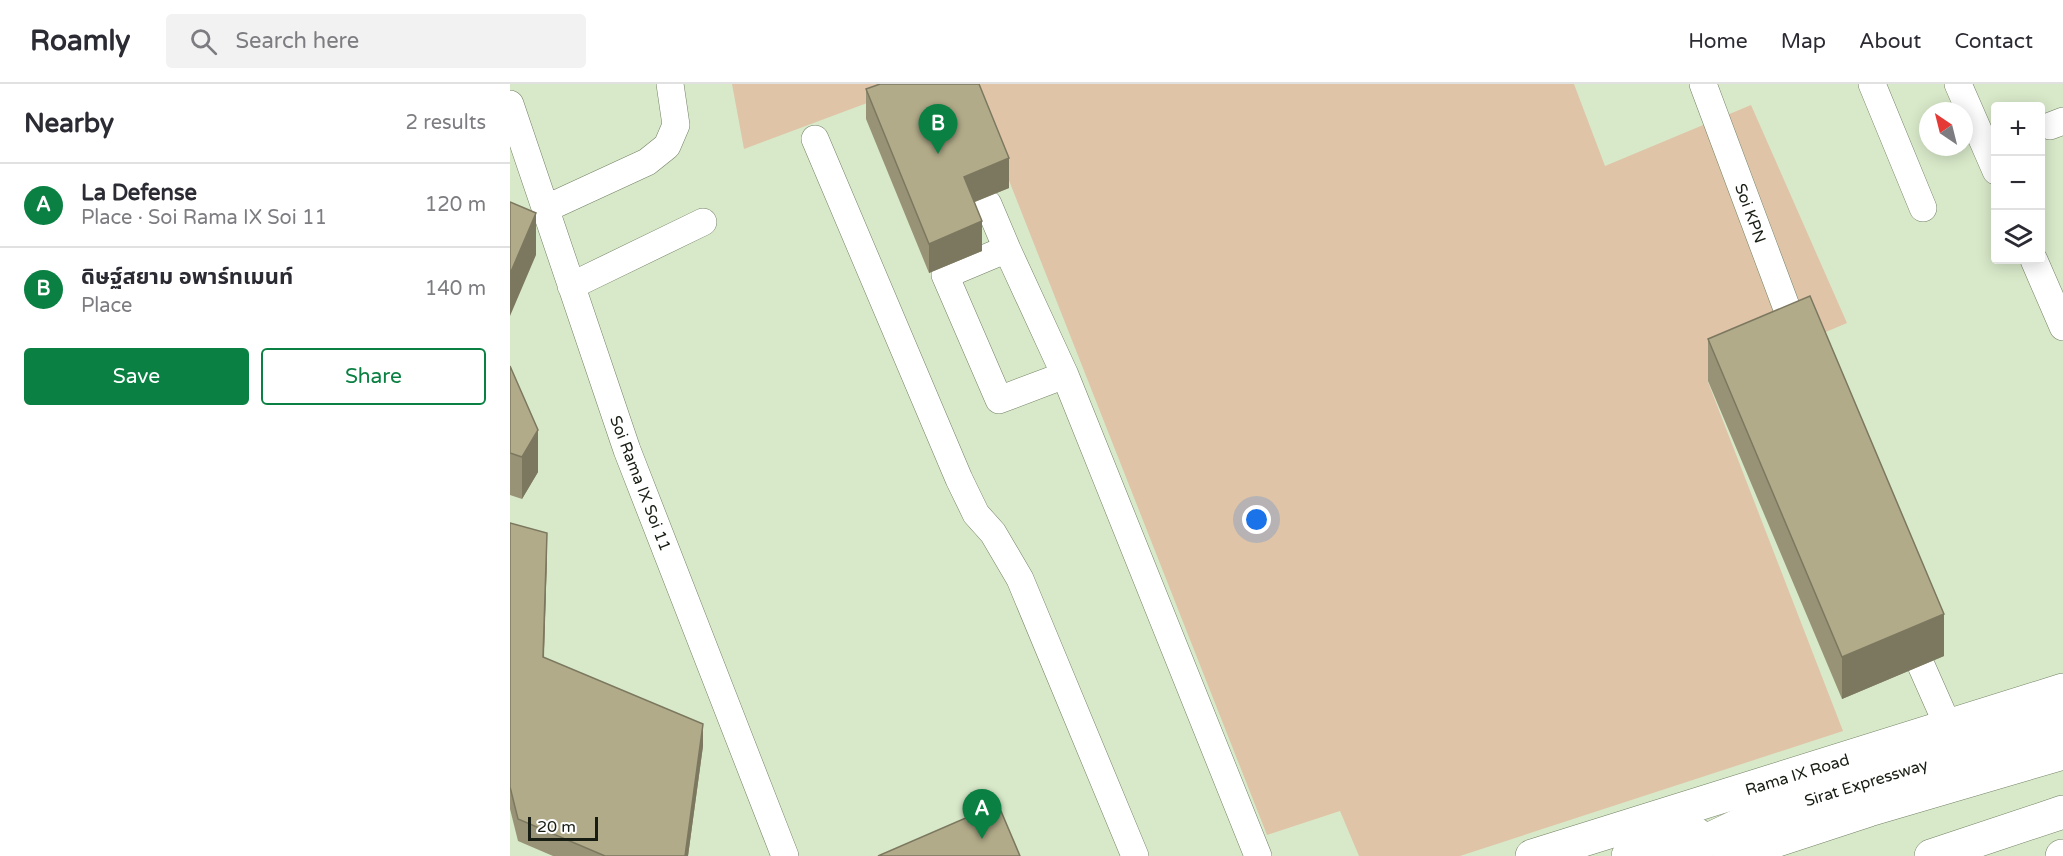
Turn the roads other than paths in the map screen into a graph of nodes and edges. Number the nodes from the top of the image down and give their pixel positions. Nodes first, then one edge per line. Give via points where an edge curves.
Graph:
1 (670, 84) edge
2 (1703, 84) edge
3 (1872, 84) edge
4 (1958, 84) edge
5 (510, 104) edge
6 (814, 139) dead end
7 (1991, 162) edge
8 (988, 204) dead end
9 (1923, 208) dead end
10 (545, 209) junction
11 (703, 222) dead end
12 (1007, 249) junction
13 (2036, 264) edge
14 (572, 286) junction
15 (2063, 327) edge
16 (1800, 342) edge
17 (1065, 375) junction
18 (1921, 665) edge
19 (2063, 690) edge
20 (2063, 722) edge
21 (1948, 726) junction
22 (2063, 753) edge
23 (1769, 811) junction
24 (2063, 812) edge
25 (785, 856) edge
26 (1135, 856) edge
27 (1258, 856) edge
28 (1532, 856) edge
29 (1628, 856) edge
30 (1674, 856) edge
31 (1729, 856) edge
32 (1931, 856) edge

1 - 10 street via 676,126 668,146 647,162
2 - 16 street, Soi KPN
3 - 9 street
4 - 7 street
5 - 10 street, Soi Rama IX Soi 11
6 - 26 street via 959,479 976,514 993,533 1020,579
8 - 12 street
10 - 14 street, Soi Rama IX Soi 11
11 - 14 street
12 - 17 street
12 - 17 street via 945,275 999,400
13 - 15 street
14 - 25 street, Soi Rama IX Soi 11 via 627,450
17 - 27 street
18 - 21 street
19 - 21 main road, Rama IX Road
20 - 23 main road, Sirat Expressway
21 - 28 main road, Rama IX Road
22 - 31 main road
23 - 29 main road
23 - 30 main road, Sirat Expressway
24 - 32 main road

